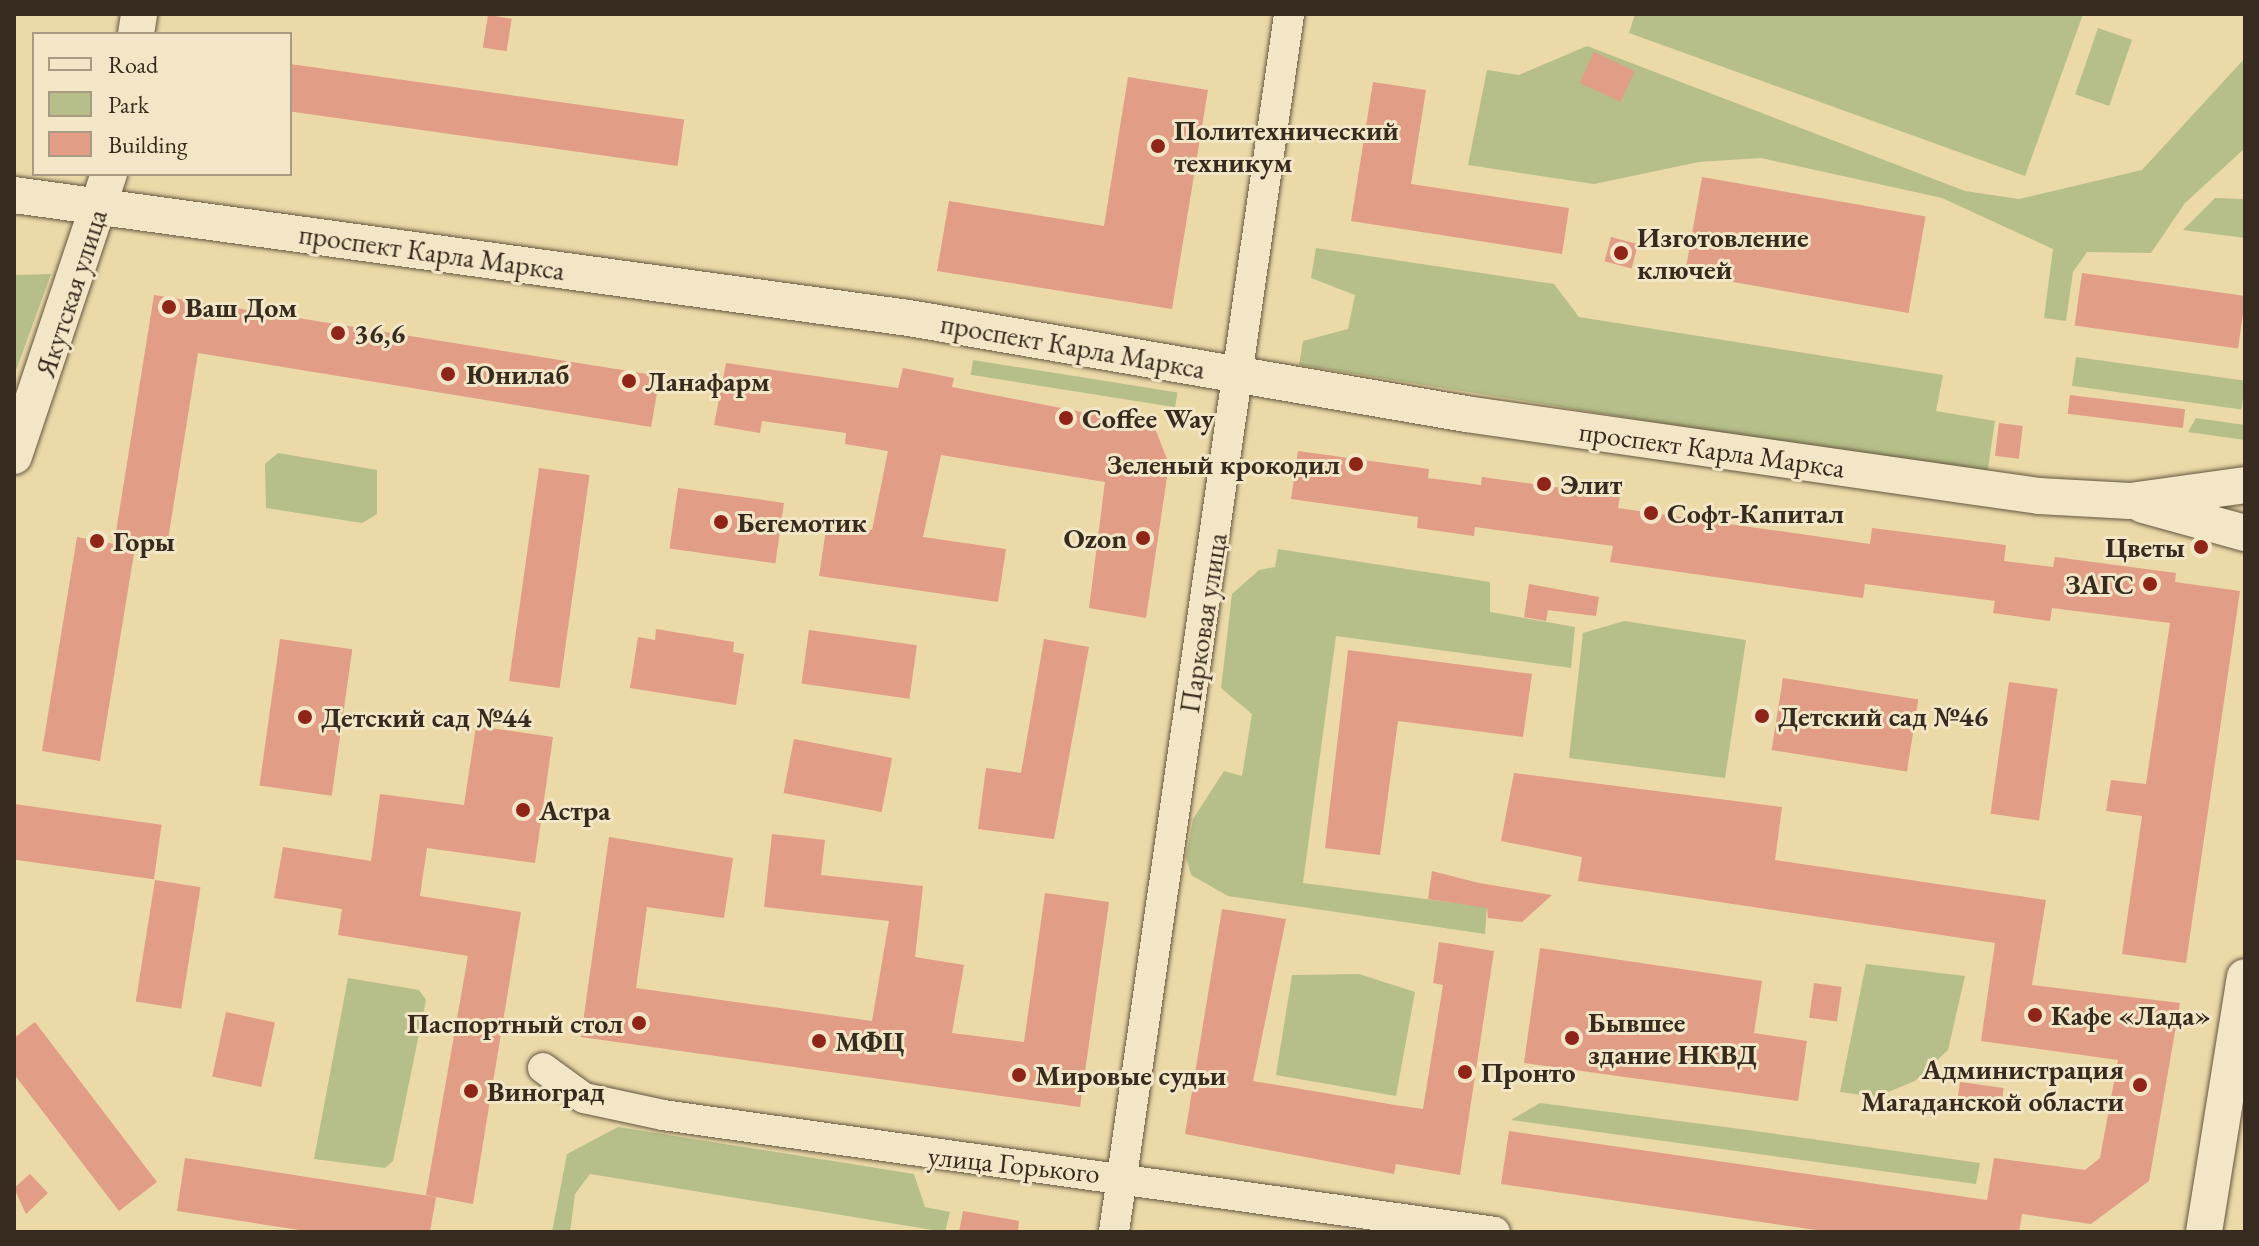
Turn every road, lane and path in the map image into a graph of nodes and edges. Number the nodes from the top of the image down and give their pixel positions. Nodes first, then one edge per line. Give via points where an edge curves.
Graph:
1 (1289, 14) edge
2 (105, 190) edge
3 (14, 195) edge
4 (1239, 375) junction
5 (14, 456) edge
6 (2245, 485) edge
7 (2130, 501) junction
8 (2245, 533) edge
9 (2245, 977) edge
10 (543, 1068) dead end
11 (1124, 1175) junction
12 (1114, 1232) edge
13 (1495, 1232) edge
14 (2204, 1232) edge

1 - 4 street, Парковая улица
2 - 3 street, проспект Карла Маркса
2 - 4 street, проспект Карла Маркса
2 - 5 street, Якутская улица
4 - 7 street, проспект Карла Маркса via 2023,494
4 - 11 street, Парковая улица
6 - 7 street, проспект Карла Маркса
7 - 8 street, проспект Карла Маркса
9 - 14 street
10 - 11 street, улица Горького via 584,1098 663,1115 935,1157
11 - 12 street, Парковая улица
11 - 13 street, улица Горького

